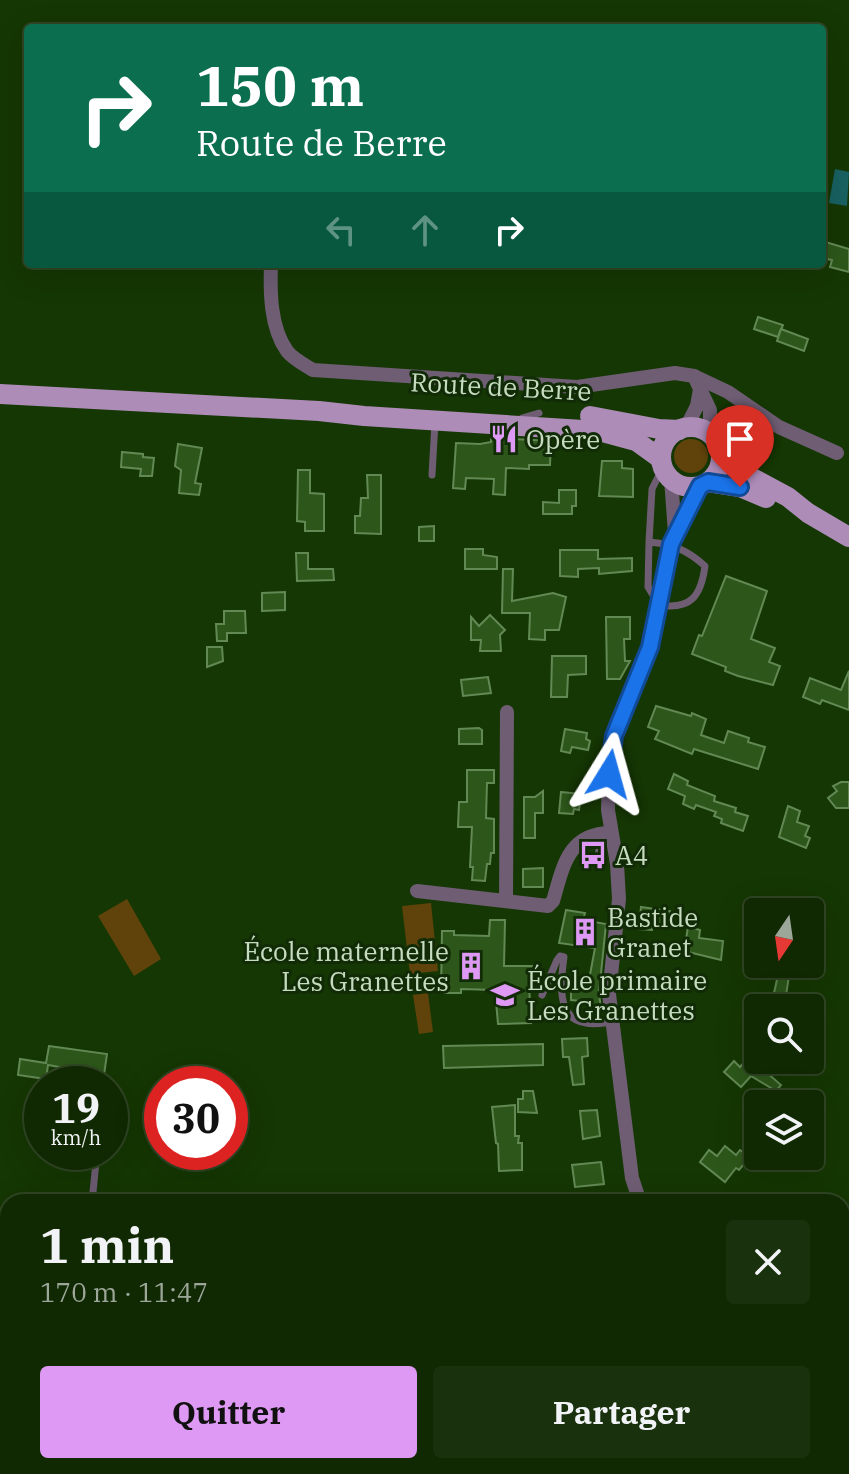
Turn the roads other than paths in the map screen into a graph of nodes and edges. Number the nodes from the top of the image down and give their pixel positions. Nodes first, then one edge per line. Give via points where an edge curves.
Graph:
1 (271, 268) edge
2 (697, 382) junction
3 (0, 394) edge
4 (319, 411) junction
5 (539, 413) junction
6 (436, 420) junction
7 (682, 429) junction
8 (715, 443) junction
9 (837, 453) dead end
10 (665, 468) junction
11 (432, 475) dead end
12 (704, 484) junction
13 (808, 513) junction
14 (849, 537) edge
15 (673, 539) junction
16 (649, 542) junction
17 (659, 605) junction
18 (507, 712) dead end
19 (606, 833) junction
20 (598, 859) dead end
21 (417, 891) dead end
22 (506, 901) junction
23 (542, 995) dead end
24 (612, 1022) junction
25 (95, 1170) edge
26 (93, 1194) edge
27 (637, 1194) edge

1 - 2 street via 276,326 288,353 313,370 577,387 675,373
2 - 7 street via 697,406
2 - 8 street via 710,410
2 - 9 street via 728,392 779,427
3 - 4 main road, Route de Berre
4 - 5 main road, Route de Berre via 413,405
4 - 6 main road, Route de Berre
5 - 6 lane via 527,418 442,414
5 - 7 main road, Route de Berre
6 - 10 main road, Route de Berre via 599,431 636,441
6 - 11 lane
7 - 8 main road via 703,430
7 - 10 main road via 668,439
8 - 12 main road via 719,469
8 - 13 main road via 747,475
10 - 12 main road via 685,487
10 - 15 street
10 - 16 lane via 652,489
12 - 13 main road via 740,487
12 - 15 street
13 - 14 main road
15 - 16 lane
15 - 17 street
15 - 17 lane via 705,566 702,585 691,602
16 - 17 lane via 648,587
17 - 19 street via 644,664 614,736
18 - 22 street
19 - 20 lane
19 - 22 street via 581,841 567,855 551,904
19 - 24 street via 617,864 619,899 609,984
21 - 22 street
23 - 24 lane via 557,960 564,957 564,1008 584,1023
24 - 27 street
25 - 26 lane

